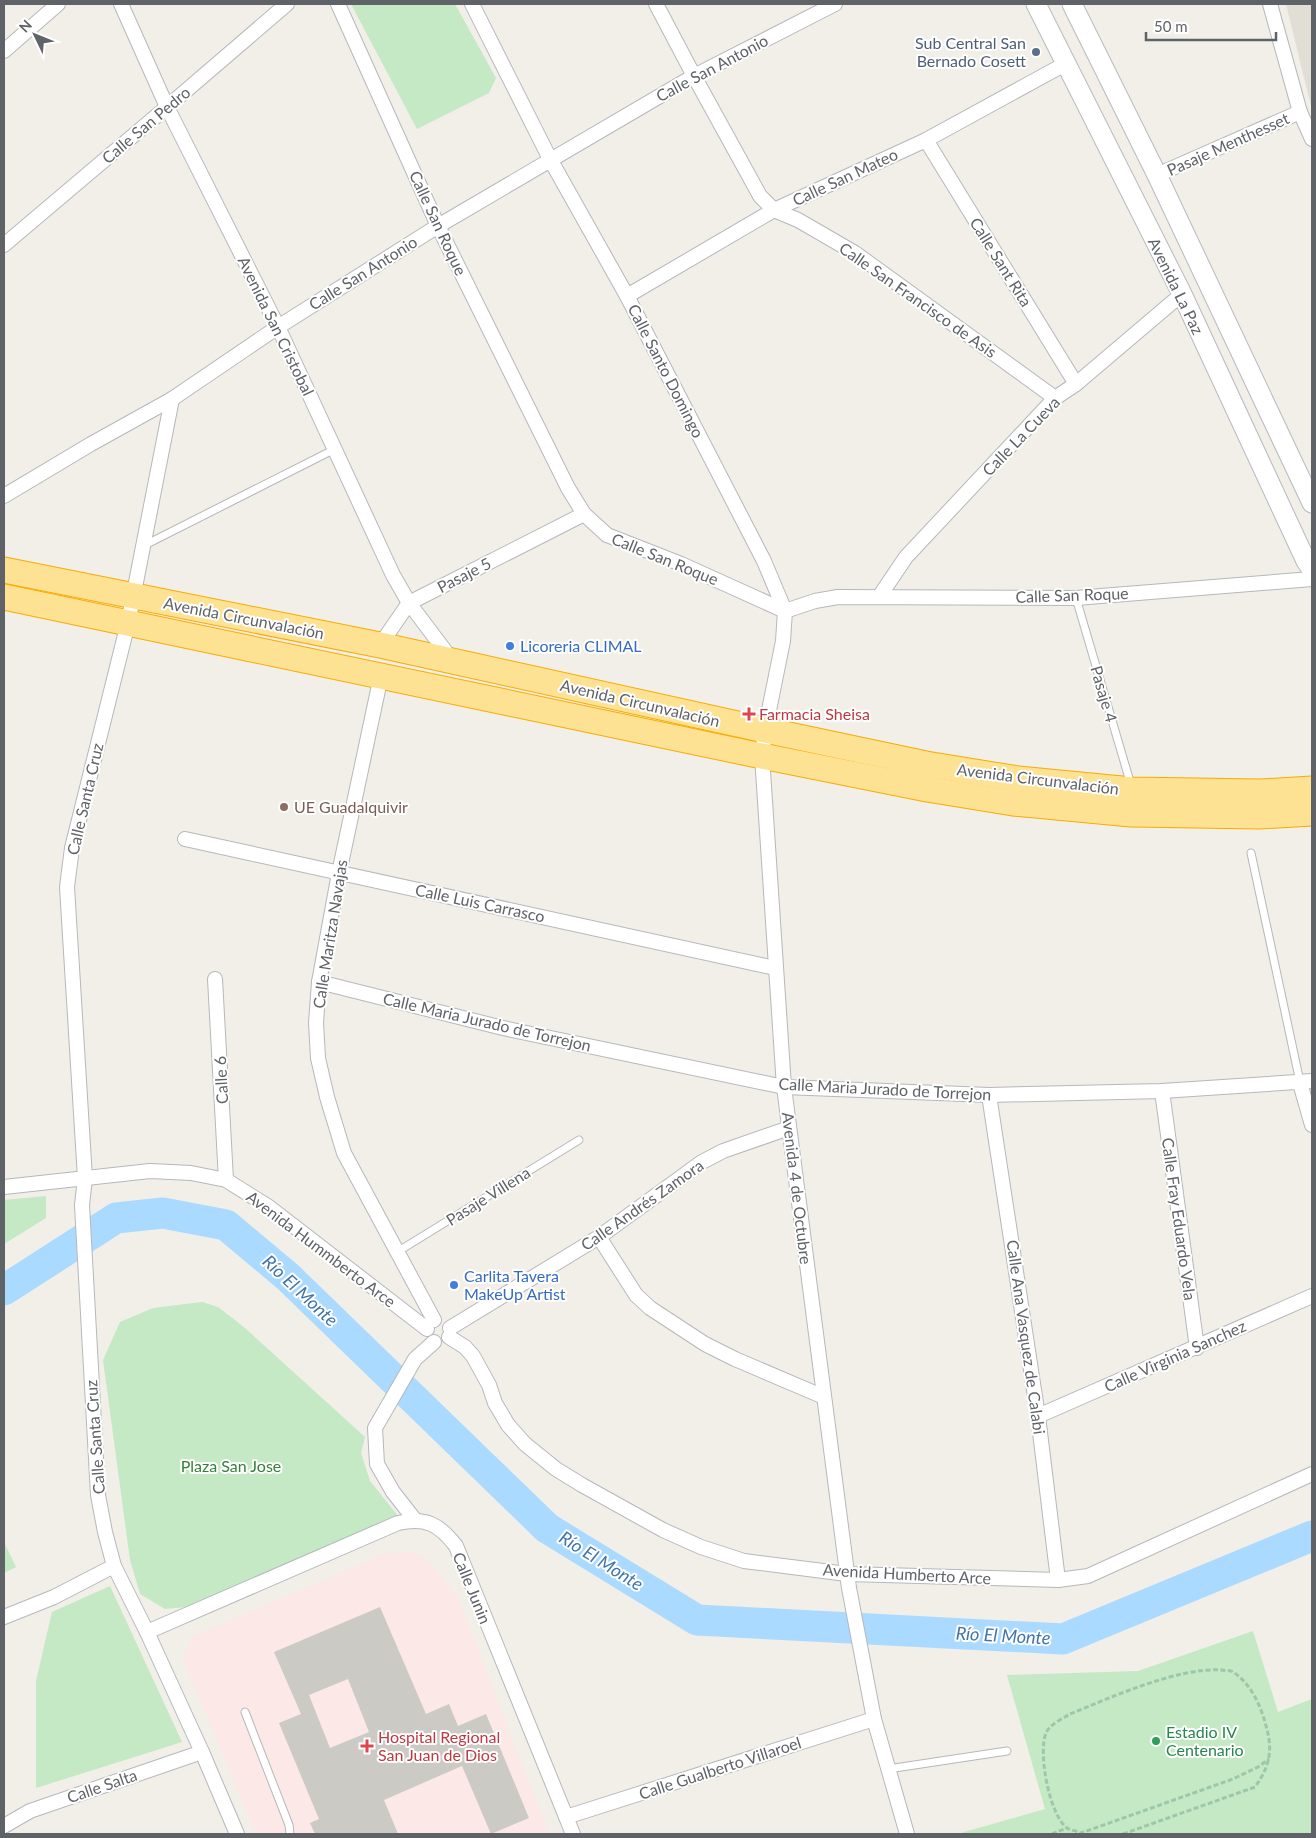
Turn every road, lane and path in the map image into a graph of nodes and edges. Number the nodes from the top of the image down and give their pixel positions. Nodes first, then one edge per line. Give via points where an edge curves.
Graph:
1 (58, 4) edge
2 (121, 4) edge
3 (287, 4) edge
4 (338, 4) edge
5 (472, 4) edge
6 (656, 4) edge
7 (835, 4) edge
8 (1036, 4) edge
9 (1072, 4) edge
10 (1270, 4) edge
11 (4, 51) edge
12 (1065, 64) junction
13 (694, 76) junction
14 (167, 108) junction
15 (1300, 112) junction
16 (1312, 139) edge
17 (926, 140) junction
18 (550, 159) junction
19 (1157, 175) junction
20 (774, 210) junction
21 (438, 226) junction
22 (4, 245) edge
23 (1182, 294) junction
24 (627, 296) junction
25 (278, 327) junction
26 (1076, 384) junction
27 (1055, 398) junction
28 (172, 399) junction
29 (335, 450) junction
30 (4, 496) edge
31 (1312, 503) edge
32 (584, 514) junction
33 (143, 546) junction
34 (4, 570) edge
35 (1312, 570) edge
36 (1312, 579) edge
37 (4, 597) edge
38 (134, 597) junction
39 (879, 597) junction
40 (1076, 598) junction
41 (409, 603) junction
42 (785, 611) junction
43 (128, 623) junction
44 (380, 645) junction
45 (452, 660) junction
46 (381, 676) junction
47 (765, 730) junction
48 (762, 756) junction
49 (1312, 789) edge
50 (1132, 790) junction
51 (1312, 813) edge
52 (185, 839) dead end
53 (1251, 853) dead end
54 (338, 873) junction
55 (775, 968) junction
56 (215, 979) dead end
57 (319, 982) junction
58 (1306, 1082) edge
59 (784, 1087) junction
60 (1162, 1091) junction
61 (990, 1095) junction
62 (1312, 1125) edge
63 (789, 1128) junction
64 (579, 1140) dead end
65 (85, 1178) junction
66 (226, 1180) junction
67 (4, 1188) edge
68 (599, 1237) junction
69 (397, 1252) junction
70 (1312, 1296) edge
71 (430, 1324) junction
72 (449, 1332) junction
73 (434, 1342) junction
74 (1196, 1348) junction
75 (824, 1397) junction
76 (1038, 1416) junction
77 (1312, 1474) edge
78 (415, 1520) junction
79 (114, 1566) junction
80 (1058, 1580) junction
81 (848, 1581) junction
82 (4, 1617) edge
83 (147, 1632) junction
84 (245, 1712) dead end
85 (874, 1719) junction
86 (1007, 1751) dead end
87 (202, 1752) junction
88 (1270, 1759) junction
89 (888, 1769) junction
90 (566, 1817) junction
91 (4, 1826) edge
92 (1067, 1828) junction
93 (237, 1834) edge
94 (290, 1834) edge
95 (574, 1834) edge
96 (907, 1834) edge
97 (1052, 1834) edge
98 (1123, 1834) edge

1 - 11 street
2 - 14 street, Avenida San Cristobal
3 - 14 street, Calle San Pedro
4 - 21 street, Calle San Roque
5 - 18 street, Calle Santo Domingo
6 - 13 street, Calle San Francisco de Asis
7 - 13 street, Calle San Antonio
8 - 12 street, Avenida La Paz
9 - 19 street, Avenida La Paz
10 - 15 street
12 - 17 street, Calle San Mateo
12 - 23 street, Avenida La Paz
13 - 18 street, Calle San Antonio
13 - 20 street, Calle San Francisco de Asis via 760,196
14 - 22 street, Calle San Pedro
14 - 25 street, Avenida San Cristobal
15 - 16 street
15 - 19 street, Pasaje Menthesset
17 - 20 street, Calle San Mateo
17 - 26 street, Calle Sant Rita
18 - 21 street, Calle San Antonio
18 - 24 street, Calle Santo Domingo
19 - 31 street, Avenida La Paz
20 - 24 street, Calle San Mateo
20 - 27 street, Calle San Francisco de Asis via 855,253
21 - 25 street, Calle San Antonio
21 - 32 street, Calle San Roque via 568,488
23 - 26 street, Calle La Cueva
23 - 35 street, Avenida La Paz
24 - 42 street, Calle Santo Domingo via 764,561
25 - 28 street, Calle San Antonio
25 - 29 street, Avenida San Cristobal
26 - 27 street, Calle La Cueva
27 - 39 street, Calle La Cueva via 906,557
28 - 30 street, Calle San Antonio
28 - 33 street, Calle Santa Cruz
29 - 33 lane
29 - 41 street, Avenida San Cristobal
32 - 41 street, Pasaje 5
32 - 42 street, Calle San Roque via 607,535
33 - 38 street, Calle Santa Cruz
34 - 38 highway, Avenida Circunvalación
36 - 40 street, Calle San Roque
37 - 43 highway, Avenida Circunvalación
38 - 43 street, Calle Santa Cruz
38 - 44 highway, Avenida Circunvalación
39 - 40 street, Calle San Roque
39 - 42 street, Calle San Roque via 838,597
40 - 50 lane, Pasaje 4
41 - 44 street
41 - 45 street
42 - 47 street, Calle Santo Domingo via 783,641
43 - 46 highway, Avenida Circunvalación
43 - 65 street, Calle Santa Cruz via 72,848 67,887
44 - 45 highway, Avenida Circunvalación
45 - 47 highway, Avenida Circunvalación
46 - 48 highway, Avenida Circunvalación
46 - 54 street, Calle Maritza Navajas
47 - 48 street, Calle Santo Domingo
47 - 50 highway, Avenida Circunvalación via 1009,778
48 - 51 highway, Avenida Circunvalación via 1012,803 1131,814 1259,816
48 - 55 street, Avenida 4 de Octubre
49 - 50 highway, Avenida Circunvalación via 1261,792
52 - 54 street, Calle Luis Carrasco
53 - 58 lane
54 - 55 street, Calle Luis Carrasco
54 - 57 street, Calle Maritza Navajas
55 - 59 street, Avenida 4 de Octubre
56 - 66 street, Calle 6
57 - 59 street, Calle Maria Jurado de Torrejon via 504,1028
57 - 69 street, Calle Maritza Navajas via 318,1058 327,1097 344,1153
58 - 60 street, Calle Maria Jurado de Torrejon
58 - 62 street
59 - 61 street, Calle Maria Jurado de Torrejon
59 - 63 street, Avenida 4 de Octubre
60 - 61 street, Calle Maria Jurado de Torrejon
60 - 74 street, Calle Fray Eduardo Vela
61 - 76 street, Calle Ana Vasquez de Calabi
63 - 68 street, Calle Andrés Zamora via 723,1151 702,1162
63 - 75 street, Avenida 4 de Octubre
64 - 69 lane, Pasaje Villena
65 - 66 street, Avenida Hummberto Arce via 150,1171 191,1173
65 - 67 street, Avenida Hummberto Arce
65 - 79 street, Calle Santa Cruz via 82,1205 98,1495
66 - 71 street, Avenida Hummberto Arce via 269,1206
68 - 72 street, Calle Andrés Zamora
68 - 75 street via 636,1295 650,1308 713,1348
69 - 71 street, Calle Maritza Navajas
70 - 74 street, Calle Virginia Sanchez
71 - 72 street via 442,1320 448,1324
71 - 73 street via 428,1337
72 - 73 street via 441,1343
72 - 81 street, Avenida Humberto Arce via 473,1356 495,1403 514,1432 556,1469 663,1530 701,1547 744,1560
73 - 78 street via 414,1359 375,1428 378,1464 393,1492
74 - 76 street, Calle Virginia Sanchez
75 - 81 street, Avenida 4 de Octubre
76 - 80 street, Calle Ana Vasquez de Calabi
77 - 80 street, Avenida Humberto Arce via 1088,1576
78 - 83 street via 398,1523
78 - 90 street, Calle Junin via 434,1525 456,1546
79 - 82 street via 54,1597
79 - 83 street, Calle Santa Cruz
80 - 81 street, Avenida Humberto Arce
81 - 85 street, Avenida 4 de Octubre
83 - 87 street
84 - 94 lane
85 - 89 street, Avenida 4 de Octubre
85 - 90 street, Calle Gualberto Villaroel
86 - 89 lane
87 - 91 street, Calle Salta via 30,1811
87 - 93 street
88 - 92 path via 1233,1779 1082,1833
88 - 92 path via 1268,1730 1260,1705 1249,1687 1232,1671 1206,1669 1168,1678 1070,1714 1047,1732 1044,1775 1057,1815
88 - 98 path via 1265,1773 1254,1786
89 - 96 street, Avenida 4 de Octubre
90 - 95 street, Calle Junin
92 - 97 path

